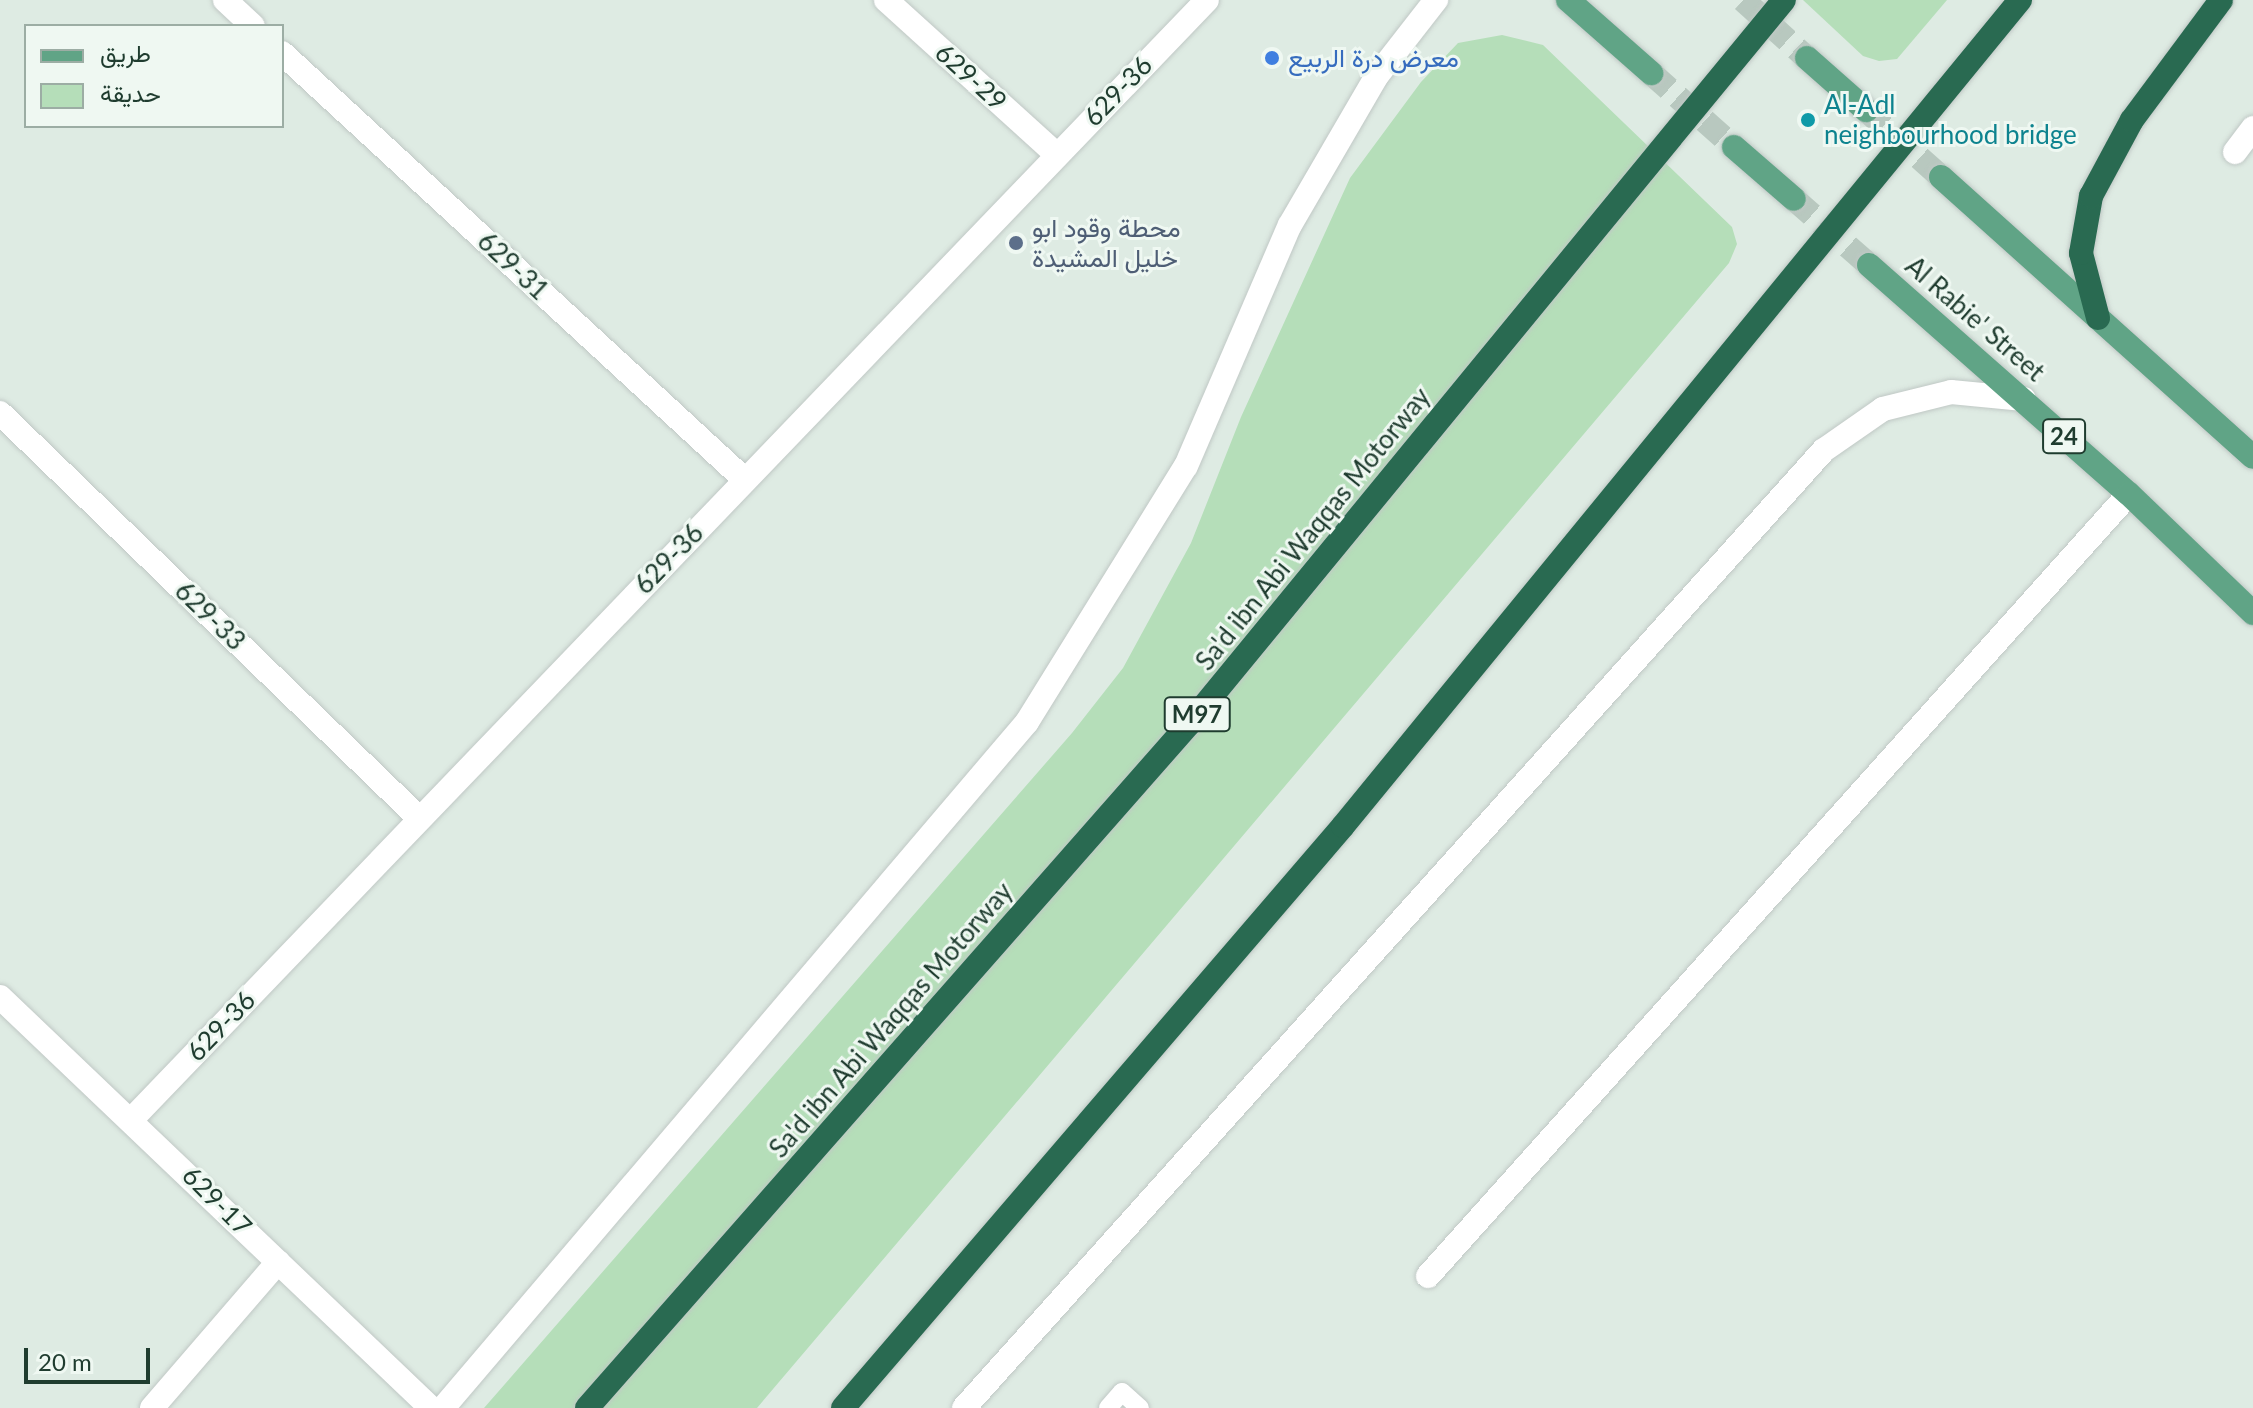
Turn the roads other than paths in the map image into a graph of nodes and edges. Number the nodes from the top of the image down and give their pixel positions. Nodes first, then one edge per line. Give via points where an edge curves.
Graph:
1 (225, 0) edge
2 (886, 0) edge
3 (1207, 0) edge
4 (1436, 0) edge
5 (1568, 0) edge
6 (1784, 0) edge
7 (2020, 0) edge
8 (2221, 0) edge
9 (251, 24) edge
10 (284, 55) edge
11 (1807, 58) tunnel mouth
12 (1651, 73) tunnel mouth
13 (1866, 110) tunnel mouth
14 (2253, 128) edge
15 (1734, 147) tunnel mouth
16 (2235, 152) dead end
17 (1057, 155) junction
18 (1941, 177) tunnel mouth
19 (1794, 199) tunnel mouth
20 (1869, 265) tunnel mouth
21 (2098, 318) junction
22 (2024, 399) junction
23 (0, 413) edge
24 (2253, 457) edge
25 (745, 480) junction
26 (2129, 494) junction
27 (2253, 613) edge
28 (420, 819) junction
29 (0, 997) edge
30 (133, 1118) junction
31 (278, 1262) junction
32 (1428, 1276) dead end
33 (152, 1408) edge
34 (431, 1408) edge
35 (443, 1408) edge
36 (587, 1408) edge
37 (843, 1408) edge
38 (964, 1408) edge
39 (1108, 1408) edge
40 (1140, 1408) edge

1 - 9 street
2 - 17 street, 629-29
3 - 17 street, 629-36
4 - 35 street via 1376,77 1290,225 1186,466 1027,722
5 - 12 main road
6 - 36 highway, Sa'd ibn Abi Waqqas Motorway / M97, bridge via 1189,724
7 - 37 highway, bridge via 1353,814
8 - 21 highway via 2132,120 2091,196 2081,253
10 - 25 street, 629-31
11 - 13 main road
14 - 16 street
15 - 19 main road
17 - 25 street, 629-36
18 - 21 main road
20 - 22 main road, Al Rabie' Street / 24
21 - 24 main road
22 - 26 main road, Al Rabie' Street / 24
22 - 38 street via 1951,392 1883,409 1824,450
23 - 28 street, 629-33
25 - 28 street, 629-36
26 - 27 main road, Al Rabie' Street / 24
26 - 32 street
28 - 30 street, 629-36
29 - 30 street, 629-17
30 - 31 street, 629-17
31 - 33 street
31 - 34 street, 629-17
39 - 40 lane via 1122,1392

